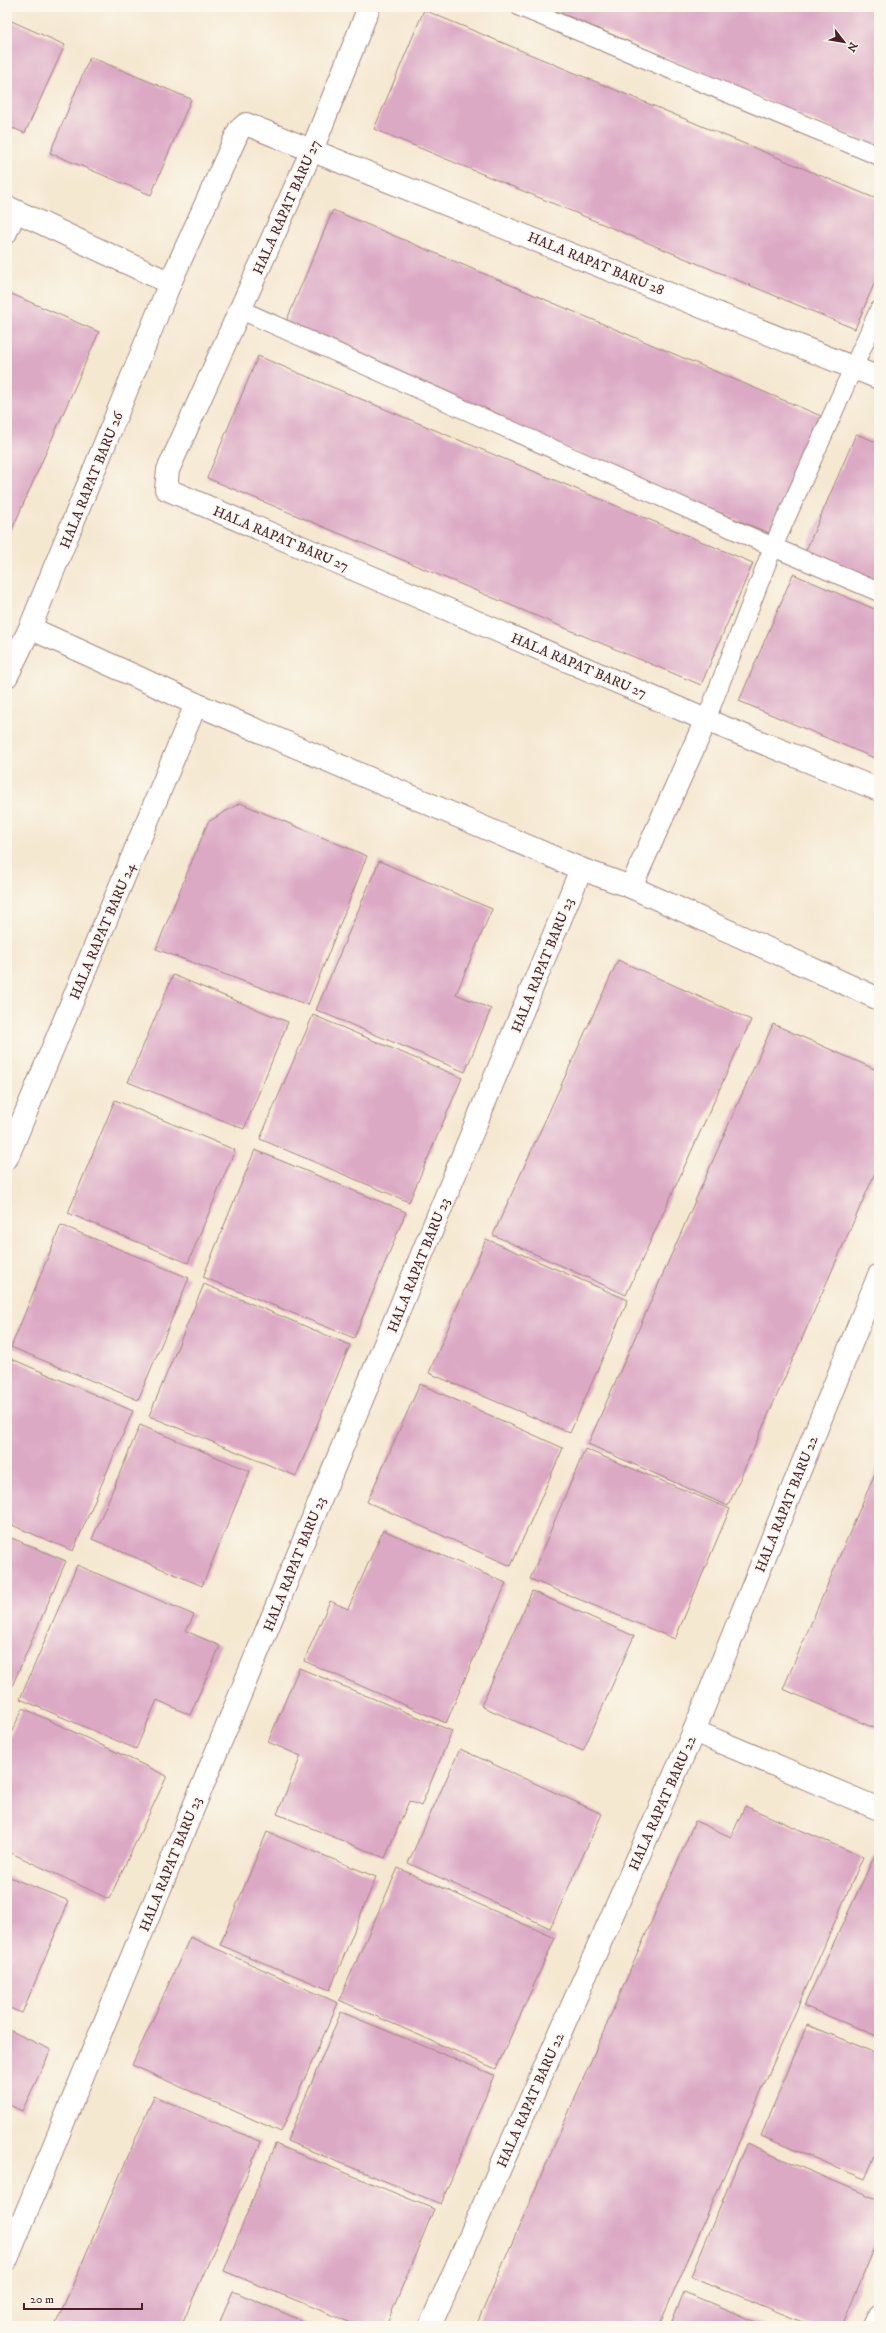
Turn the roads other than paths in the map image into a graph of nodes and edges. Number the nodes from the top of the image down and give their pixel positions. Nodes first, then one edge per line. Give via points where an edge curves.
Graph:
1 (369, 7) edge
2 (520, 7) edge
3 (312, 150) junction
4 (879, 156) edge
5 (12, 209) edge
6 (7, 235) edge
7 (170, 283) junction
8 (241, 310) junction
9 (879, 310) edge
10 (853, 367) junction
11 (879, 378) edge
12 (773, 547) junction
13 (879, 592) edge
14 (30, 628) junction
15 (7, 676) edge
16 (196, 704) junction
17 (706, 720) junction
18 (879, 790) edge
19 (581, 869) junction
20 (631, 887) junction
21 (879, 999) edge
22 (7, 1158) edge
23 (879, 1275) edge
24 (694, 1731) junction
25 (879, 1808) edge
26 (7, 2259) edge
27 (879, 2315) edge
28 (430, 2326) edge
29 (874, 2326) edge

1 - 3 street, HALA RAPAT BARU 27
2 - 4 lane
3 - 7 street, HALA RAPAT BARU 28 via 246,124 239,130
3 - 8 street, HALA RAPAT BARU 27
3 - 10 street, HALA RAPAT BARU 28
5 - 6 lane
5 - 7 street
7 - 14 street, HALA RAPAT BARU 26
8 - 12 lane
8 - 17 street, HALA RAPAT BARU 27 via 168,470 166,488
9 - 10 lane
10 - 11 street, HALA RAPAT BARU 28
10 - 12 lane
12 - 13 lane
12 - 17 lane
14 - 15 street, HALA RAPAT BARU 26
14 - 16 street
16 - 19 street
16 - 22 street, HALA RAPAT BARU 24
17 - 18 street, HALA RAPAT BARU 27
17 - 20 street
19 - 20 street
19 - 26 street, HALA RAPAT BARU 23
20 - 21 street
23 - 24 street, HALA RAPAT BARU 22
24 - 25 street
24 - 28 street, HALA RAPAT BARU 22
27 - 29 street

